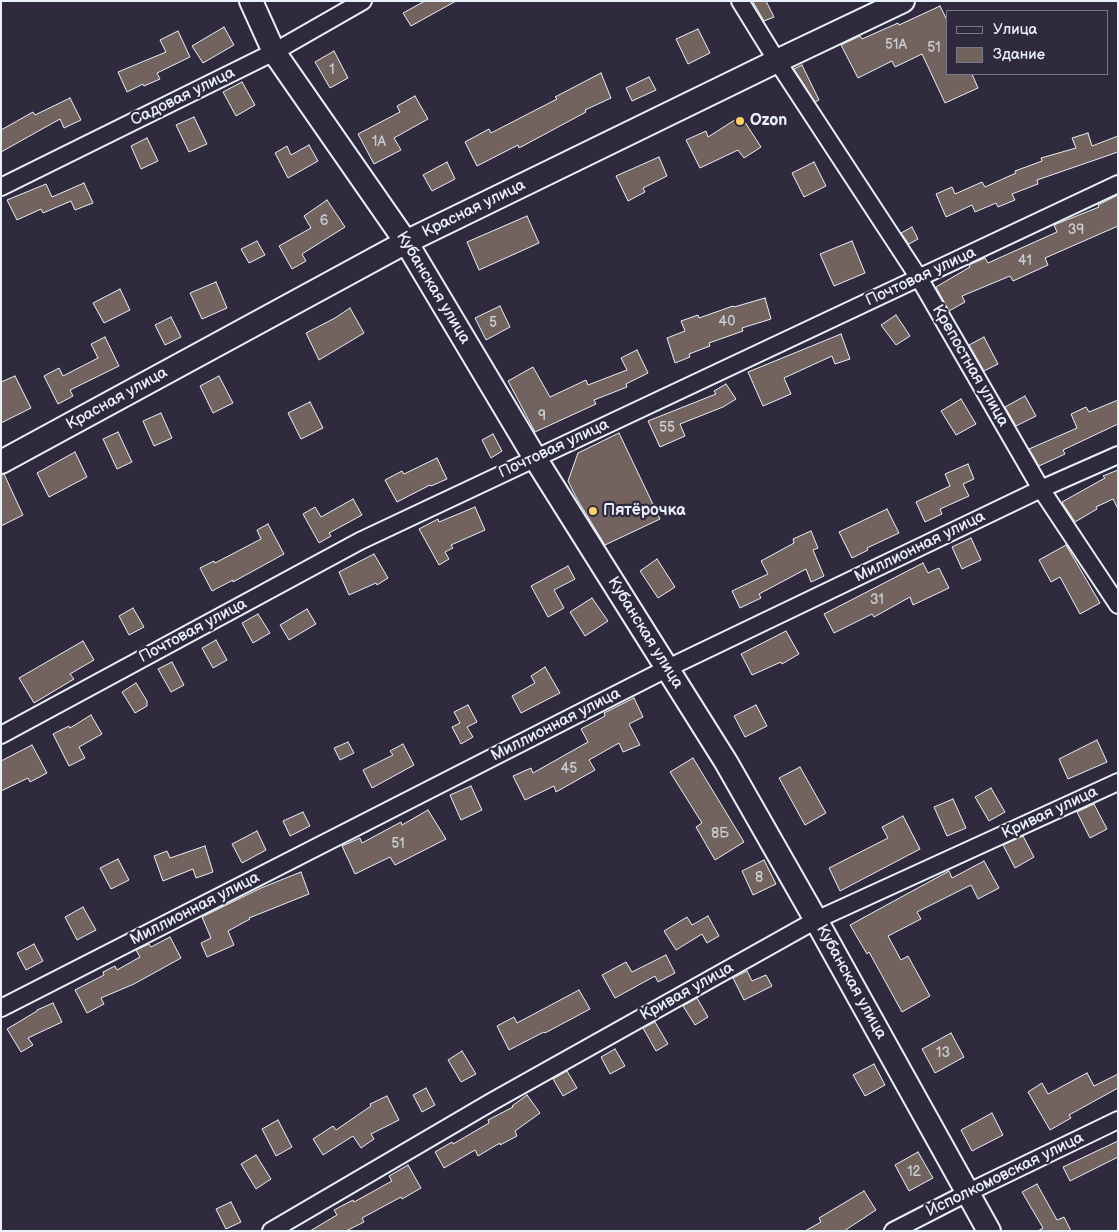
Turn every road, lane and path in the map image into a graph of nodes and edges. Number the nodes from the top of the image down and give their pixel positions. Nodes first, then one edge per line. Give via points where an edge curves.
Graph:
1 (251, 1) edge
2 (363, 1) edge
3 (740, 1) edge
4 (903, 1) edge
5 (274, 52) junction
6 (777, 61) junction
7 (1118, 184) edge
8 (1, 187) edge
9 (406, 242) junction
10 (919, 278) junction
11 (1118, 455) edge
12 (535, 458) junction
13 (1, 462) edge
14 (1041, 489) junction
15 (1118, 605) edge
16 (668, 668) junction
17 (1, 735) edge
18 (1118, 782) edge
19 (816, 920) junction
20 (1, 1008) edge
21 (1118, 1120) edge
22 (969, 1192) junction
23 (271, 1231) edge
24 (893, 1231) edge
25 (989, 1231) edge

1 - 5 main road, Кубанская улица
2 - 5 street, Садовая улица
3 - 6 street, Крепостная улица
4 - 6 main road, Красная улица
5 - 8 street, Садовая улица
5 - 9 main road, Кубанская улица
6 - 9 main road, Красная улица
6 - 10 street, Крепостная улица
7 - 10 street, Почтовая улица
9 - 12 main road, Кубанская улица
9 - 13 main road, Красная улица
10 - 12 street, Почтовая улица
10 - 14 street, Крепостная улица
11 - 14 street, Миллионная улица
12 - 16 main road, Кубанская улица
12 - 17 street, Почтовая улица via 360,541
14 - 15 street, Крепостная улица
14 - 16 street, Миллионная улица
16 - 19 main road, Кубанская улица
16 - 20 street, Миллионная улица
18 - 19 street, Кривая улица
19 - 22 main road, Кубанская улица
19 - 23 street, Кривая улица via 493,1101
21 - 22 street, Исполкомовская улица
22 - 24 street, Исполкомовская улица
22 - 25 main road, Кубанская улица

